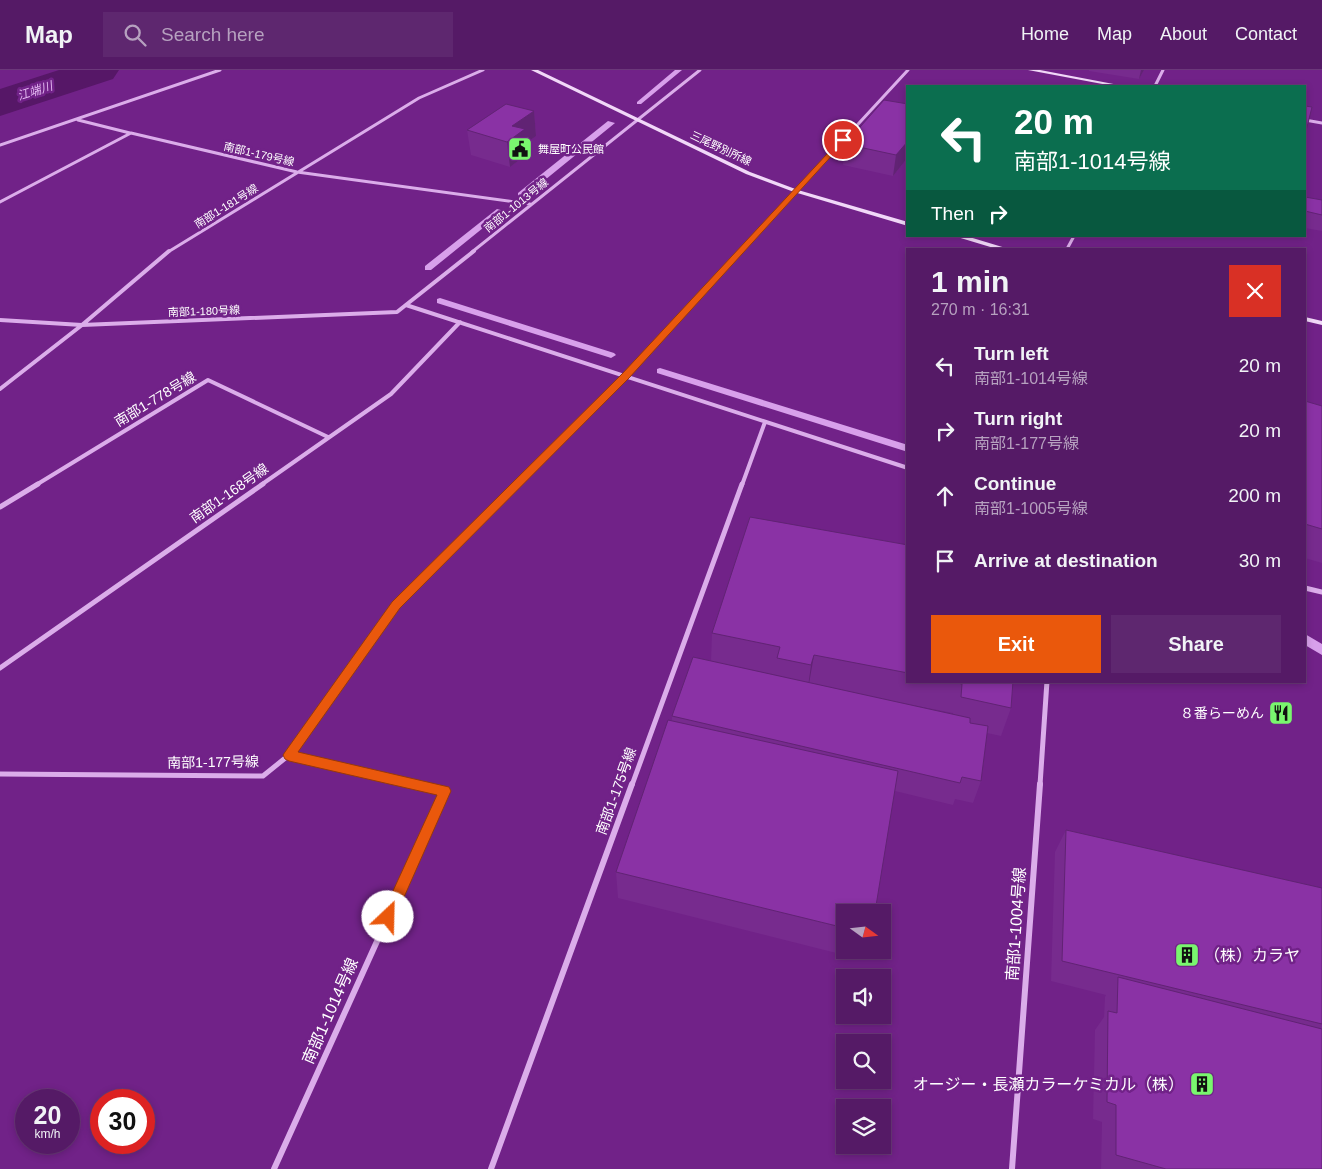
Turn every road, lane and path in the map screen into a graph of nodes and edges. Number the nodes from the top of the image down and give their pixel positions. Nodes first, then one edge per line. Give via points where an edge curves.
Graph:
1 (220, 70) edge
2 (483, 70) edge
3 (534, 70) edge
4 (700, 70) edge
5 (908, 70) edge
6 (1032, 70) edge
7 (1163, 70) edge
8 (1116, 85) edge
9 (1156, 85) edge
10 (77, 119) junction
11 (638, 120) junction
12 (1306, 120) edge
13 (1322, 123) edge
14 (131, 133) junction
15 (0, 145) edge
16 (297, 172) junction
17 (796, 190) junction
18 (0, 202) edge
19 (530, 204) junction
20 (906, 223) edge
21 (961, 237) edge
22 (1002, 248) edge
23 (406, 305) junction
24 (1306, 319) edge
25 (0, 320) edge
26 (460, 322) junction
27 (1322, 323) edge
28 (82, 325) junction
29 (626, 376) junction
30 (0, 389) edge
31 (765, 422) junction
32 (328, 437) junction
33 (906, 467) edge
34 (0, 507) edge
35 (1306, 588) edge
36 (1322, 592) edge
37 (0, 668) edge
38 (1047, 683) edge
39 (289, 755) junction
40 (0, 774) edge
41 (274, 1169) edge
42 (491, 1169) edge
43 (1012, 1169) edge

1 - 10 street
2 - 16 street, 南部1-181号線 via 419,98
3 - 11 main road, 三尾野別所線
4 - 11 street, 南部1-1013号線
5 - 17 street, 南部1-177号線
6 - 8 main road
7 - 9 street
10 - 14 street, 南部1-179号線
10 - 15 street
11 - 17 main road, 三尾野別所線 via 748,173
11 - 19 street, 南部1-1013号線
12 - 13 street
14 - 16 street, 南部1-179号線
14 - 18 street
16 - 19 street, 南部1-179号線
16 - 28 street, 南部1-181号線 via 170,251
17 - 20 main road, 三尾野別所線
17 - 29 street, 南部1-177号線
19 - 23 street, 南部1-1013号線
21 - 22 main road
23 - 26 street
23 - 28 street, 南部1-180号線 via 396,312
24 - 27 main road
25 - 28 street, 南部1-180号線
26 - 29 street
26 - 32 street, 南部1-168号線 via 391,394
28 - 30 street, 南部1-181号線
29 - 31 street
29 - 39 street, 南部1-177号線 via 396,605
31 - 33 street
31 - 42 street, 南部1-175号線
32 - 34 street, 南部1-778号線 via 208,380
32 - 37 street, 南部1-168号線
35 - 36 street
38 - 43 street, 南部1-1004号線
39 - 40 street, 南部1-177号線 via 264,776
39 - 41 street, 南部1-1014号線 via 445,791

